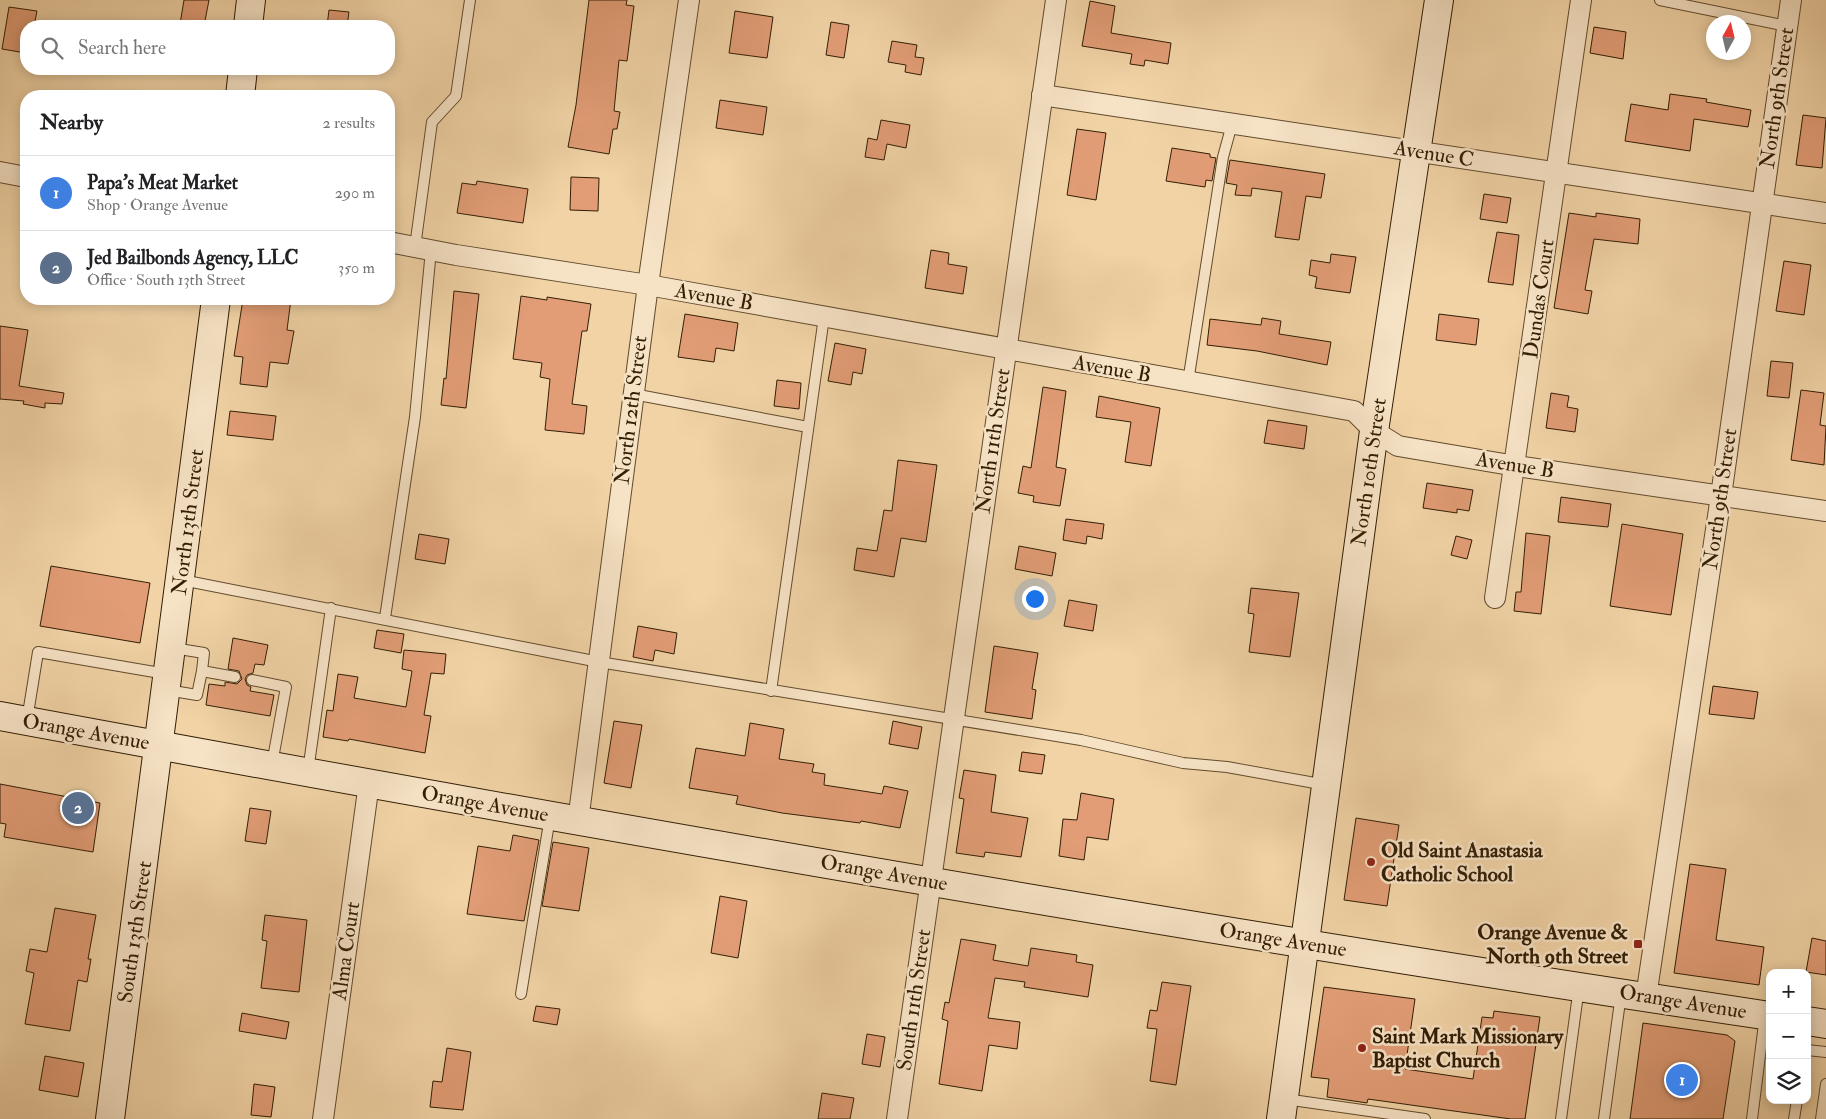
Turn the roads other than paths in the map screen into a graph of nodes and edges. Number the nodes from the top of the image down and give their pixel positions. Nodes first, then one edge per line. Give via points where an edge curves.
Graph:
1 (251, 0) edge
2 (470, 0) edge
3 (689, 0) edge
4 (1056, 0) edge
5 (1439, 0) edge
6 (1582, 0) edge
7 (1660, 0) edge
8 (1791, 0) edge
9 (249, 20) edge
10 (1787, 26) junction
11 (242, 75) edge
12 (241, 90) edge
13 (1042, 95) junction
14 (1232, 124) junction
15 (1416, 152) junction
16 (0, 172) edge
17 (1557, 173) junction
18 (20, 175) edge
19 (1762, 204) junction
20 (1826, 213) edge
21 (395, 243) edge
22 (423, 249) junction
23 (648, 285) junction
24 (215, 305) edge
25 (824, 317) junction
26 (1006, 350) junction
27 (1188, 382) junction
28 (633, 394) junction
29 (808, 427) junction
30 (1374, 430) junction
31 (1516, 466) junction
32 (1721, 496) junction
33 (1826, 511) edge
34 (181, 580) junction
35 (1495, 598) dead end
36 (331, 608) junction
37 (385, 618) junction
38 (599, 662) junction
39 (169, 671) junction
40 (202, 671) junction
41 (236, 677) dead end
42 (252, 680) dead end
43 (771, 691) junction
44 (0, 716) edge
45 (954, 720) junction
46 (27, 721) junction
47 (160, 745) junction
48 (272, 765) junction
49 (308, 772) junction
50 (369, 783) junction
51 (1327, 785) junction
52 (550, 816) junction
53 (578, 821) junction
54 (931, 881) junction
55 (1306, 944) junction
56 (1579, 986) junction
57 (521, 994) dead end
58 (1634, 995) junction
59 (1766, 1016) edge
60 (1766, 1044) edge
61 (1811, 1050) edge
62 (1826, 1052) edge
63 (1826, 1084) edge
64 (1796, 1104) edge
65 (1282, 1109) edge
66 (110, 1119) edge
67 (323, 1119) edge
68 (897, 1119) edge
69 (1426, 1119) edge
70 (1561, 1119) edge
71 (1604, 1119) edge
72 (1752, 1119) edge
73 (1794, 1119) edge
74 (1821, 1119) edge

1 - 9 street
2 - 22 lane via 456,96 432,122
3 - 23 street, North 12th Street
4 - 13 street, North 11th Street
5 - 15 street, North 10th Street
6 - 17 street, Dundas Court
7 - 10 lane
8 - 10 street, North 9th Street
10 - 19 street, North 9th Street
11 - 12 street
13 - 14 street, Avenue C
13 - 26 street, North 11th Street
14 - 15 street, Avenue C
14 - 27 lane via 1223,157
15 - 17 street, Avenue C
15 - 30 street, North 10th Street
16 - 18 street
17 - 19 street, Avenue C
17 - 31 street, Dundas Court
19 - 20 street, Avenue C
19 - 32 street, North 9th Street
21 - 22 street, Avenue B
22 - 23 street, Avenue B
22 - 37 lane via 415,417
23 - 25 street, Avenue B
23 - 28 street, North 12th Street
24 - 34 street, North 13th Street
25 - 26 street, Avenue B
25 - 29 lane
26 - 27 street, Avenue B
26 - 45 street, North 11th Street
27 - 30 street, Avenue B via 1354,411
28 - 29 lane
28 - 38 street, North 12th Street
29 - 43 lane
30 - 31 street, Avenue B via 1398,446
30 - 51 street, North 10th Street
31 - 32 street, Avenue B
31 - 35 street, Dundas Court
32 - 33 street, Avenue B
32 - 58 street, North 9th Street
34 - 36 lane
34 - 39 street, North 13th Street
36 - 37 lane
36 - 49 lane
37 - 38 lane
38 - 43 lane
38 - 53 street, North 12th Street
39 - 40 lane via 204,653
39 - 40 lane via 197,695
39 - 46 lane via 38,652
39 - 47 street, North 13th Street
40 - 41 lane
42 - 48 lane via 286,687
43 - 45 lane
44 - 46 street, Orange Avenue
45 - 51 lane via 1080,740 1183,763 1227,767
45 - 54 street, North 11th Street
46 - 47 street, Orange Avenue
47 - 48 street, Orange Avenue
47 - 66 street, South 13th Street
48 - 49 street, Orange Avenue
49 - 50 street, Orange Avenue
50 - 52 street, Orange Avenue
50 - 67 street, Alma Court
51 - 55 street, North 10th Street
52 - 53 street, Orange Avenue
52 - 57 lane
53 - 54 street, Orange Avenue
54 - 55 street, Orange Avenue
54 - 68 street, South 11th Street
55 - 56 street, Orange Avenue
55 - 65 street, North 10th Street
56 - 58 street, Orange Avenue
56 - 70 lane
58 - 59 street, Orange Avenue
58 - 71 lane
60 - 72 lane
61 - 62 lane
63 - 74 lane
64 - 73 lane
65 - 69 lane

